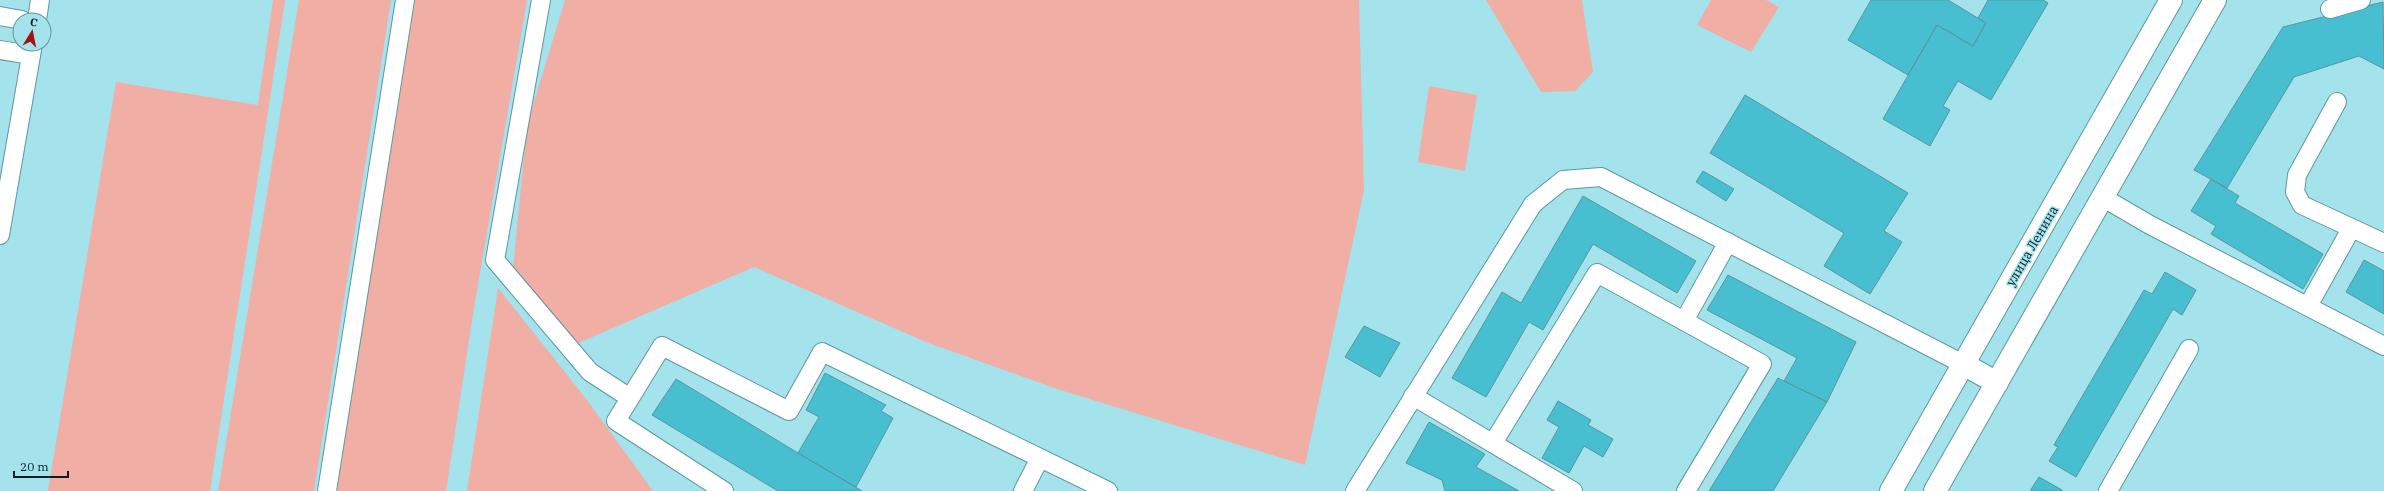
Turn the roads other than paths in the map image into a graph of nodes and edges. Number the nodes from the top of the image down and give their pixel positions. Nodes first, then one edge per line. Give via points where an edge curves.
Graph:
1 (40, 0) edge
2 (405, 0) edge
3 (541, 0) edge
4 (2171, 0) edge
5 (2215, 0) edge
6 (2361, 0) edge
7 (2330, 9) dead end
8 (38, 12) edge
9 (0, 16) edge
10 (12, 18) edge
11 (0, 50) edge
12 (12, 50) edge
13 (32, 52) edge
14 (2337, 102) dead end
15 (2102, 197) junction
16 (2351, 229) junction
17 (0, 235) edge
18 (1728, 242) junction
19 (2384, 243) edge
20 (2308, 306) junction
21 (1684, 321) junction
22 (2384, 346) edge
23 (2188, 349) dead end
24 (1964, 365) junction
25 (1997, 383) junction
26 (1413, 396) junction
27 (630, 398) junction
28 (1493, 443) junction
29 (1040, 458) junction
30 (327, 491) edge
31 (724, 491) edge
32 (1023, 491) edge
33 (1108, 491) edge
34 (1355, 491) edge
35 (1573, 491) edge
36 (1686, 491) edge
37 (1891, 491) edge
38 (1935, 491) edge
39 (2108, 491) edge

1 - 8 street
2 - 30 street
3 - 27 street via 496,260 590,372
4 - 24 main road, улица Ленина
5 - 15 main road
6 - 7 street
9 - 10 street
11 - 12 street
13 - 17 street
14 - 16 street via 2297,175 2295,192 2302,204
15 - 20 street via 2150,225
15 - 25 main road
16 - 19 street
16 - 20 street
18 - 21 street
18 - 24 street
18 - 26 street via 1601,177 1562,180 1533,204
20 - 22 street
21 - 28 street via 1597,273
21 - 36 street via 1762,364
23 - 39 street
24 - 25 main road
24 - 37 main road, улица Ленина
25 - 38 main road
26 - 28 street
26 - 34 street
27 - 29 street via 662,346 789,411 822,352
27 - 31 street via 616,421
28 - 35 street
29 - 32 street
29 - 33 street

